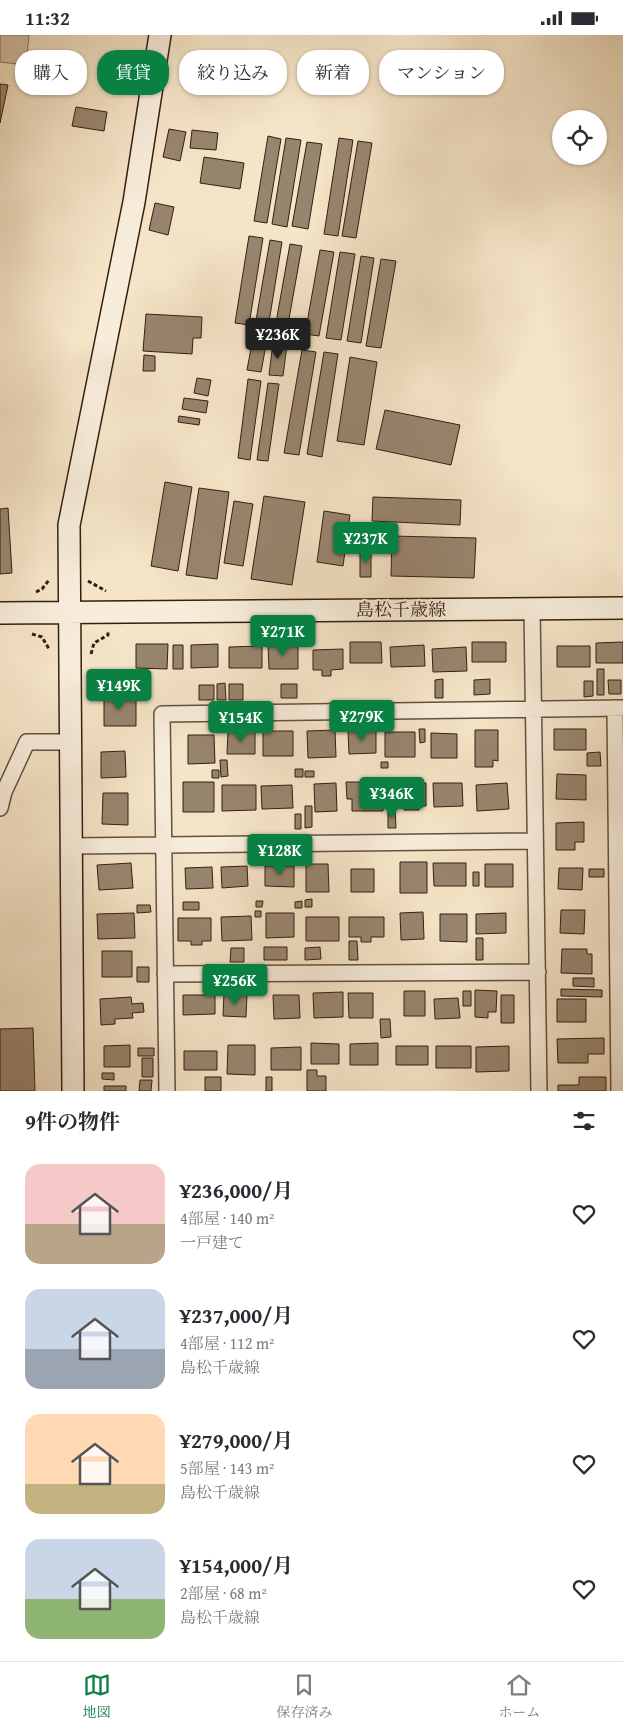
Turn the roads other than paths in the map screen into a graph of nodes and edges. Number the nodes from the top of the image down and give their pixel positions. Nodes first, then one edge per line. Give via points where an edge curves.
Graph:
1 (160, 35) edge
2 (623, 608) edge
3 (532, 609) junction
4 (0, 613) edge
5 (70, 614) junction
6 (619, 708) edge
7 (534, 709) junction
8 (70, 742) junction
9 (0, 809) edge
10 (620, 839) edge
11 (535, 841) junction
12 (165, 845) junction
13 (72, 846) junction
14 (619, 966) edge
15 (538, 972) junction
16 (165, 974) junction
17 (73, 1091) edge
18 (168, 1091) edge
19 (539, 1091) edge
20 (619, 1091) edge

1 - 5 street via 134,202 69,525
2 - 3 street, 島松千歳線
3 - 5 street, 島松千歳線
3 - 7 street
4 - 5 street, 島松千歳線
5 - 8 street
6 - 7 street
6 - 10 street
7 - 11 street
7 - 12 street via 162,714
8 - 9 street via 27,742 4,792
8 - 13 street
10 - 14 street
11 - 12 street
11 - 15 street
12 - 13 street
12 - 16 street
13 - 17 street
14 - 20 street
15 - 16 street
15 - 19 street
16 - 18 street

